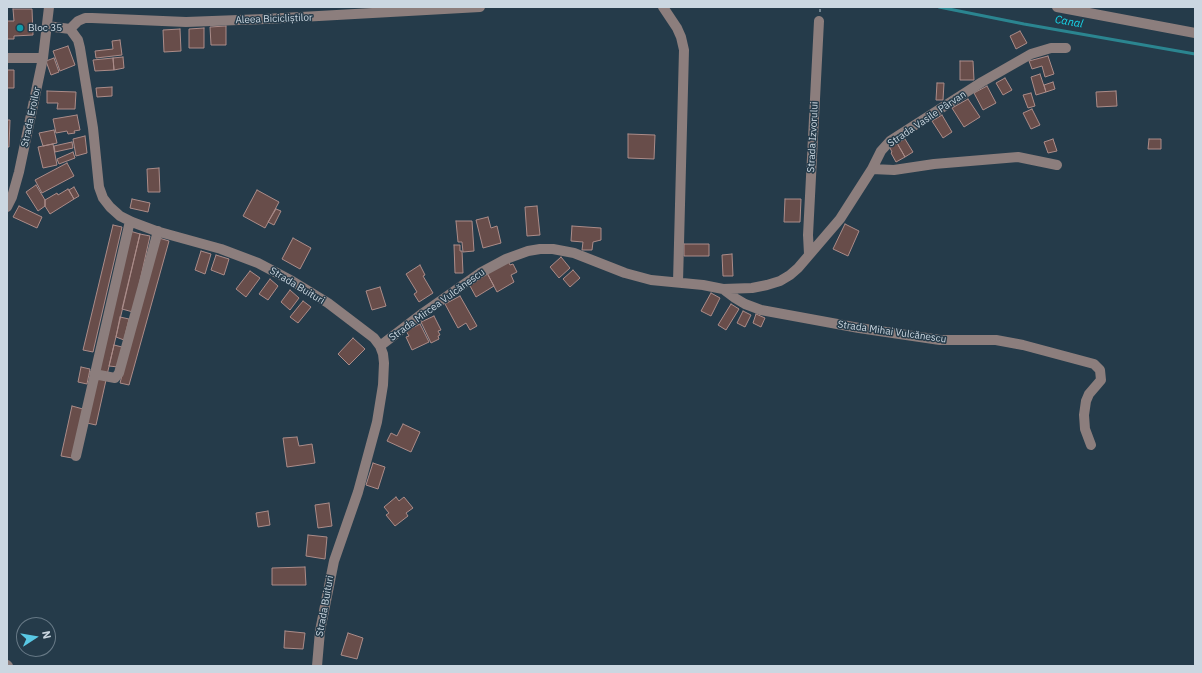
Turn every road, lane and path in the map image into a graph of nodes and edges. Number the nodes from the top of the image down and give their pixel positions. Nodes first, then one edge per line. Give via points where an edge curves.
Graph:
1 (49, 7) edge
2 (480, 7) edge
3 (663, 7) edge
4 (1057, 7) edge
5 (819, 21) dead end
6 (47, 26) junction
7 (70, 29) junction
8 (1195, 33) edge
9 (1066, 48) dead end
10 (7, 58) edge
11 (43, 58) junction
12 (1057, 165) dead end
13 (872, 169) junction
14 (7, 207) edge
15 (130, 220) junction
16 (158, 231) junction
17 (809, 254) junction
18 (678, 282) junction
19 (723, 289) junction
20 (380, 346) junction
21 (94, 374) junction
22 (1091, 445) dead end
23 (76, 456) dead end
24 (317, 666) edge

1 - 6 street
2 - 7 street, Aleea Bicicliștilor via 186,22 85,18
3 - 18 street via 677,28 684,50
4 - 8 street
5 - 17 street, Strada Izvorului
6 - 7 street
6 - 11 street, Strada Eroilor
7 - 15 street, Strada Buituri via 80,48 101,192 110,207 120,216
9 - 13 street, Strada Vasile Pârvan via 1051,48 1031,54 982,82 890,142
10 - 11 street
11 - 14 street, Strada Eroilor via 19,172
12 - 13 street via 1018,157 901,169
13 - 17 street, Strada Vasile Pârvan via 840,219
15 - 16 street, Strada Buituri
15 - 21 street
16 - 20 street, Strada Buituri via 221,249 258,263 328,304 374,338
16 - 21 street via 119,373 115,378
17 - 19 street, Strada Mircea Vulcănescu via 790,275 780,281 752,288
18 - 19 street, Strada Mircea Vulcănescu
18 - 20 street, Strada Mircea Vulcănescu via 638,277 562,250 528,251 480,273
19 - 22 street, Strada Mihai Vulcănescu via 745,304 769,311 940,340 996,340 1094,364 1100,370 1101,380 1086,401 1084,414
20 - 24 street, Strada Buituri via 384,363 377,422 358,492 334,561 320,631
21 - 23 street

